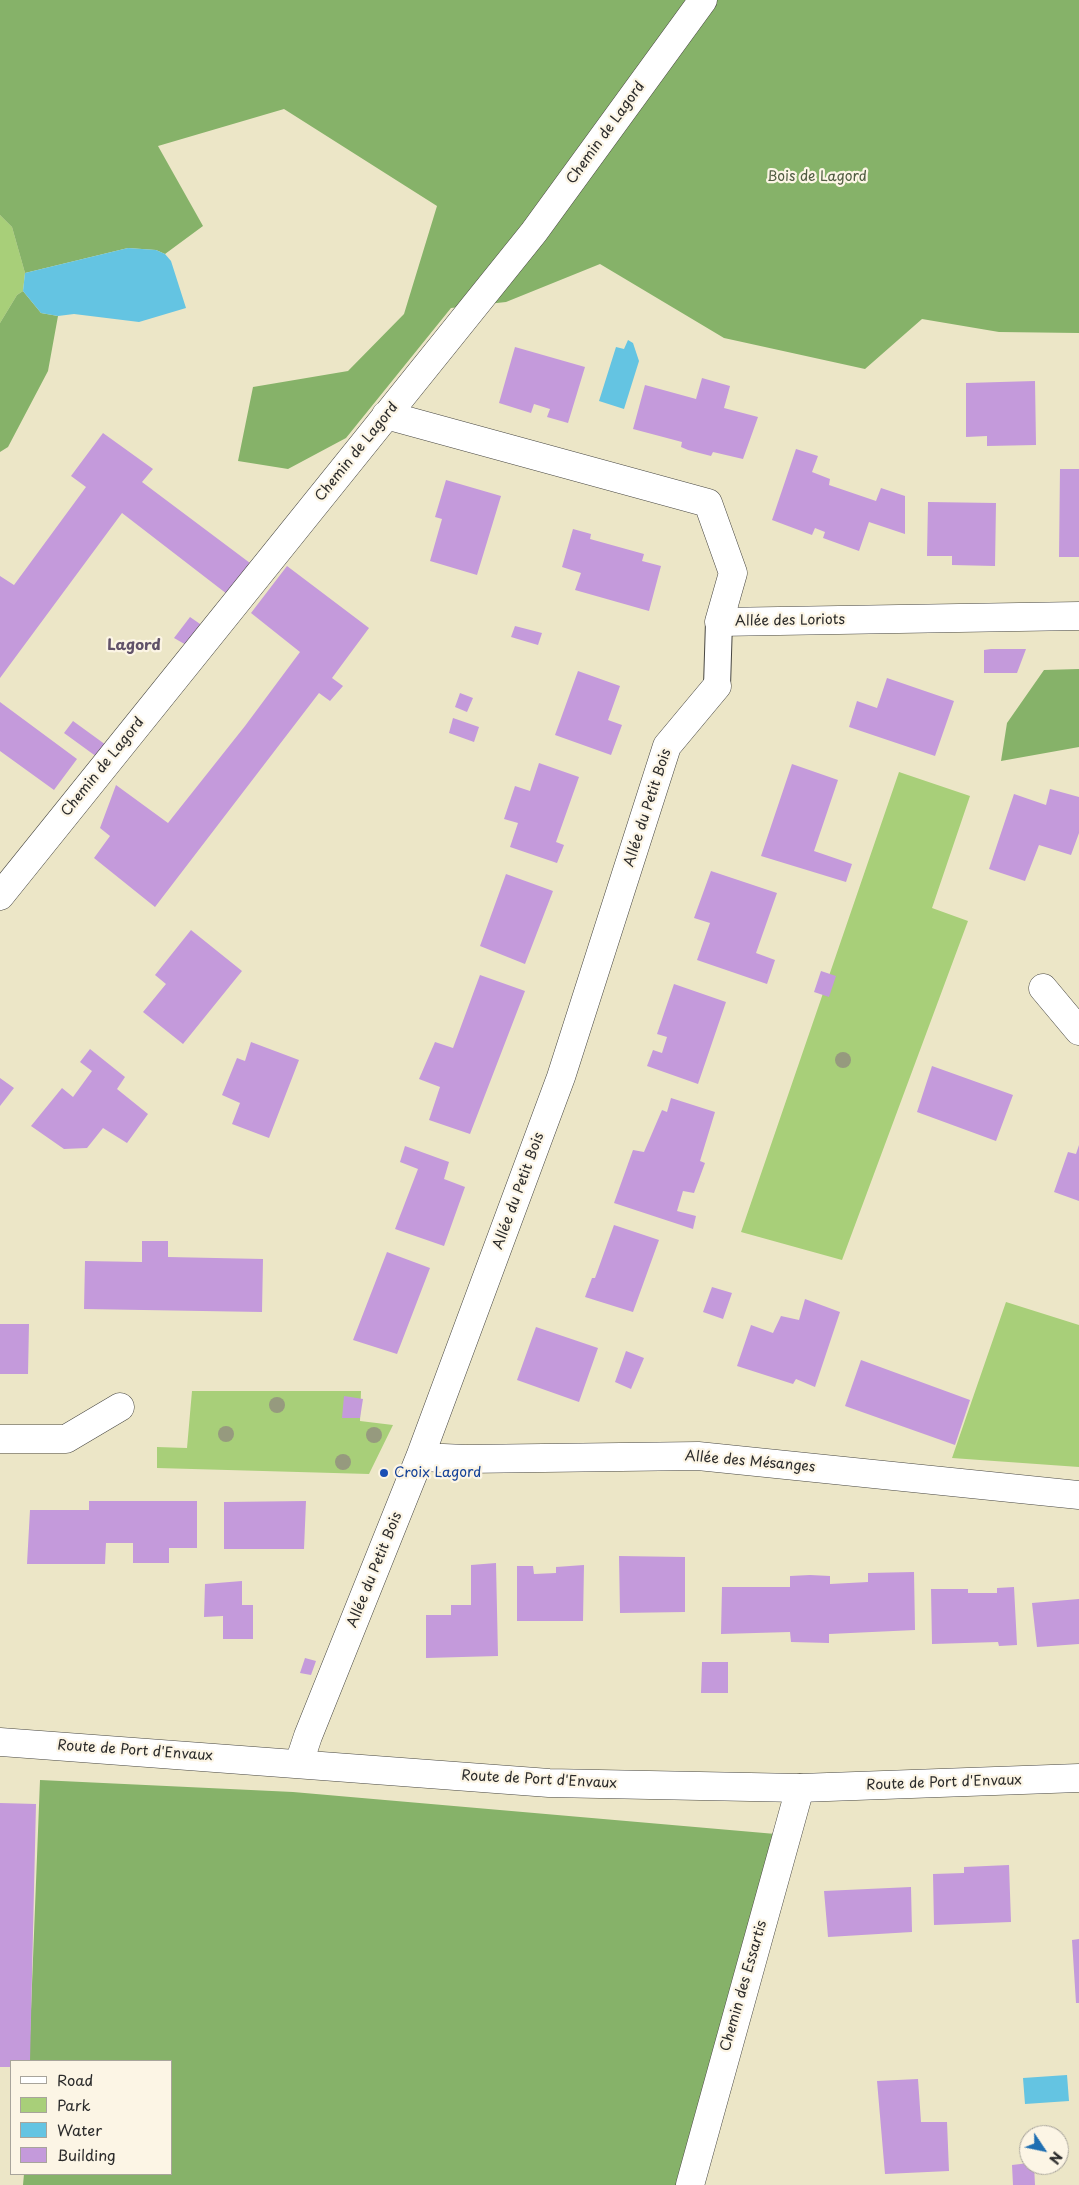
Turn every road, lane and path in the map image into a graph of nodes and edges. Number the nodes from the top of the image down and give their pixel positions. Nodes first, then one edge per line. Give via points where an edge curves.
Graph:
1 (704, 0) edge
2 (386, 415) junction
3 (1079, 616) edge
4 (719, 622) junction
5 (717, 686) joint
6 (0, 896) edge
7 (1043, 988) dead end
8 (1079, 1031) edge
9 (120, 1408) dead end
10 (0, 1439) edge
11 (420, 1457) junction
12 (1079, 1494) edge
13 (0, 1742) edge
14 (300, 1763) junction
15 (1079, 1778) edge
16 (800, 1788) junction
17 (690, 2185) edge

1 - 2 street, Chemin de Lagord via 534,232
2 - 4 street, Allée des Loriots via 708,503 733,574
2 - 6 street, Chemin de Lagord
3 - 4 street, Allée des Loriots
4 - 5 street, Allée du Petit Bois
5 - 11 street, Allée du Petit Bois via 667,746 561,1077
7 - 8 street
9 - 10 street via 66,1439
11 - 12 street, Allée des Mésanges via 698,1456
11 - 14 street, Allée du Petit Bois
13 - 14 street, Route de Port d'Envaux
14 - 16 street, Route de Port d'Envaux via 549,1783
15 - 16 street, Route de Port d'Envaux
16 - 17 street, Chemin des Essartis

